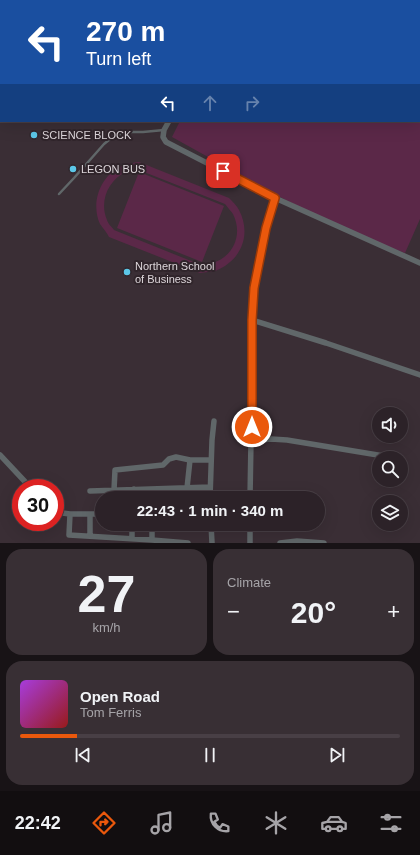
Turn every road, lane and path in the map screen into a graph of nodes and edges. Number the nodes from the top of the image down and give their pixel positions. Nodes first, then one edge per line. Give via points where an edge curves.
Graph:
1 (168, 122) edge
2 (164, 130) junction
3 (59, 194) dead end
4 (275, 198) junction
5 (420, 263) edge
6 (252, 320) junction
7 (420, 375) edge
8 (214, 421) dead end
9 (252, 441) junction
10 (372, 454) edge
11 (0, 455) edge
12 (190, 460) junction
13 (211, 460) junction
14 (22, 479) edge
15 (210, 487) junction
16 (187, 488) junction
17 (134, 489) joint
18 (114, 490) junction
19 (90, 491) dead end
20 (210, 491) edge
21 (250, 491) edge
22 (64, 513) edge
23 (70, 514) junction
24 (90, 514) junction
25 (95, 514) edge
26 (132, 531) edge
27 (152, 531) edge
28 (211, 531) edge
29 (250, 531) edge
30 (90, 536) junction
31 (132, 538) junction
32 (152, 540) junction
33 (188, 543) edge
34 (212, 543) edge
35 (250, 543) edge
36 (280, 543) edge
37 (324, 543) edge

1 - 2 street
2 - 3 lane via 126,132 114,136
2 - 4 street via 163,137 166,142
4 - 5 street
4 - 6 street via 254,288
6 - 7 street
6 - 9 street
8 - 13 street
9 - 10 street via 287,440
9 - 21 street
11 - 14 street
12 - 13 street
12 - 16 street
12 - 18 street via 176,457 163,465 115,470
13 - 15 street
15 - 16 street
15 - 20 street
16 - 17 street
17 - 18 street
18 - 19 street
22 - 23 street
23 - 24 street
23 - 30 street via 69,535
24 - 25 street
24 - 30 street
26 - 31 street
27 - 32 street
28 - 34 street
29 - 35 street
30 - 31 street
31 - 32 street
32 - 33 street
36 - 37 street

